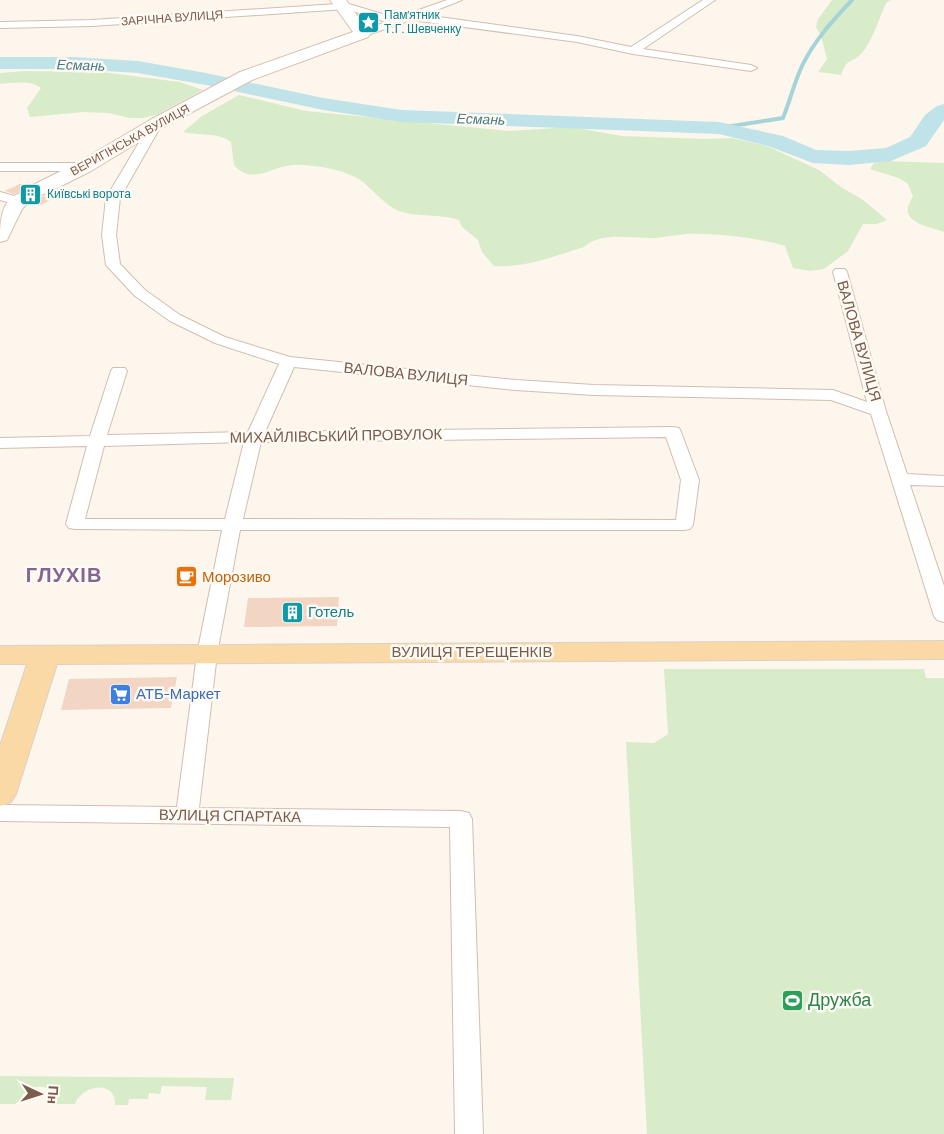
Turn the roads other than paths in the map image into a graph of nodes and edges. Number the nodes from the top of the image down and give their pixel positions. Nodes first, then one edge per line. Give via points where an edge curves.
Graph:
1 (457, 0) edge
2 (710, 0) edge
3 (341, 4) edge
4 (412, 17) junction
5 (397, 22) junction
6 (0, 25) edge
7 (362, 34) junction
8 (633, 51) junction
9 (751, 68) dead end
10 (156, 124) junction
11 (0, 166) edge
12 (84, 167) junction
13 (40, 189) dead end
14 (13, 199) edge
15 (0, 236) edge
16 (840, 272) dead end
17 (288, 362) junction
18 (119, 371) dead end
19 (878, 411) junction
20 (254, 437) junction
21 (97, 441) junction
22 (0, 442) edge
23 (902, 480) junction
24 (944, 481) edge
25 (232, 526) junction
26 (944, 616) edge
27 (944, 650) edge
28 (206, 654) junction
29 (0, 655) edge
30 (45, 655) junction
31 (0, 794) edge
32 (0, 812) edge
33 (187, 815) junction
34 (469, 1134) edge

1 - 4 street
2 - 8 street
3 - 5 street
3 - 6 street, ЗАРІЧНА ВУЛИЦЯ via 92,24
3 - 7 street
4 - 5 street
4 - 8 street via 577,39
5 - 7 street
7 - 10 street, ВЕРИГІНСЬКА ВУЛИЦЯ via 246,76
8 - 9 street
10 - 12 street, ВЕРИГІНСЬКА ВУЛИЦЯ
10 - 17 street, ВАЛОВА ВУЛИЦЯ via 113,198 109,235 114,265 140,293 175,318 220,340
11 - 12 street
12 - 13 street, ВЕРИГІНСЬКА ВУЛИЦЯ
14 - 15 street
16 - 19 street, ВАЛОВА ВУЛИЦЯ
17 - 19 street, ВАЛОВА ВУЛИЦЯ via 594,390 833,395
17 - 20 street
18 - 21 street
19 - 23 street, ВАЛОВА ВУЛИЦЯ
20 - 21 street, МИХАЙЛІВСЬКИЙ ПРОВУЛОК
20 - 25 street
20 - 25 street, МИХАЙЛІВСЬКИЙ ПРОВУЛОК via 673,432 690,480 684,525
21 - 22 street, МИХАЙЛІВСЬКИЙ ПРОВУЛОК
21 - 25 street via 74,524
23 - 24 street
23 - 26 street, ВАЛОВА ВУЛИЦЯ
25 - 28 street
27 - 28 main road, ВУЛИЦЯ ТЕРЕЩЕНКІВ
28 - 30 main road, ВУЛИЦЯ ТЕРЕЩЕНКІВ
28 - 33 street
29 - 30 main road, ВУЛИЦЯ ТЕРЕЩЕНКІВ
30 - 31 main road
32 - 33 street, ВУЛИЦЯ СПАРТАКА
33 - 34 street, ВУЛИЦЯ СПАРТАКА via 461,819

